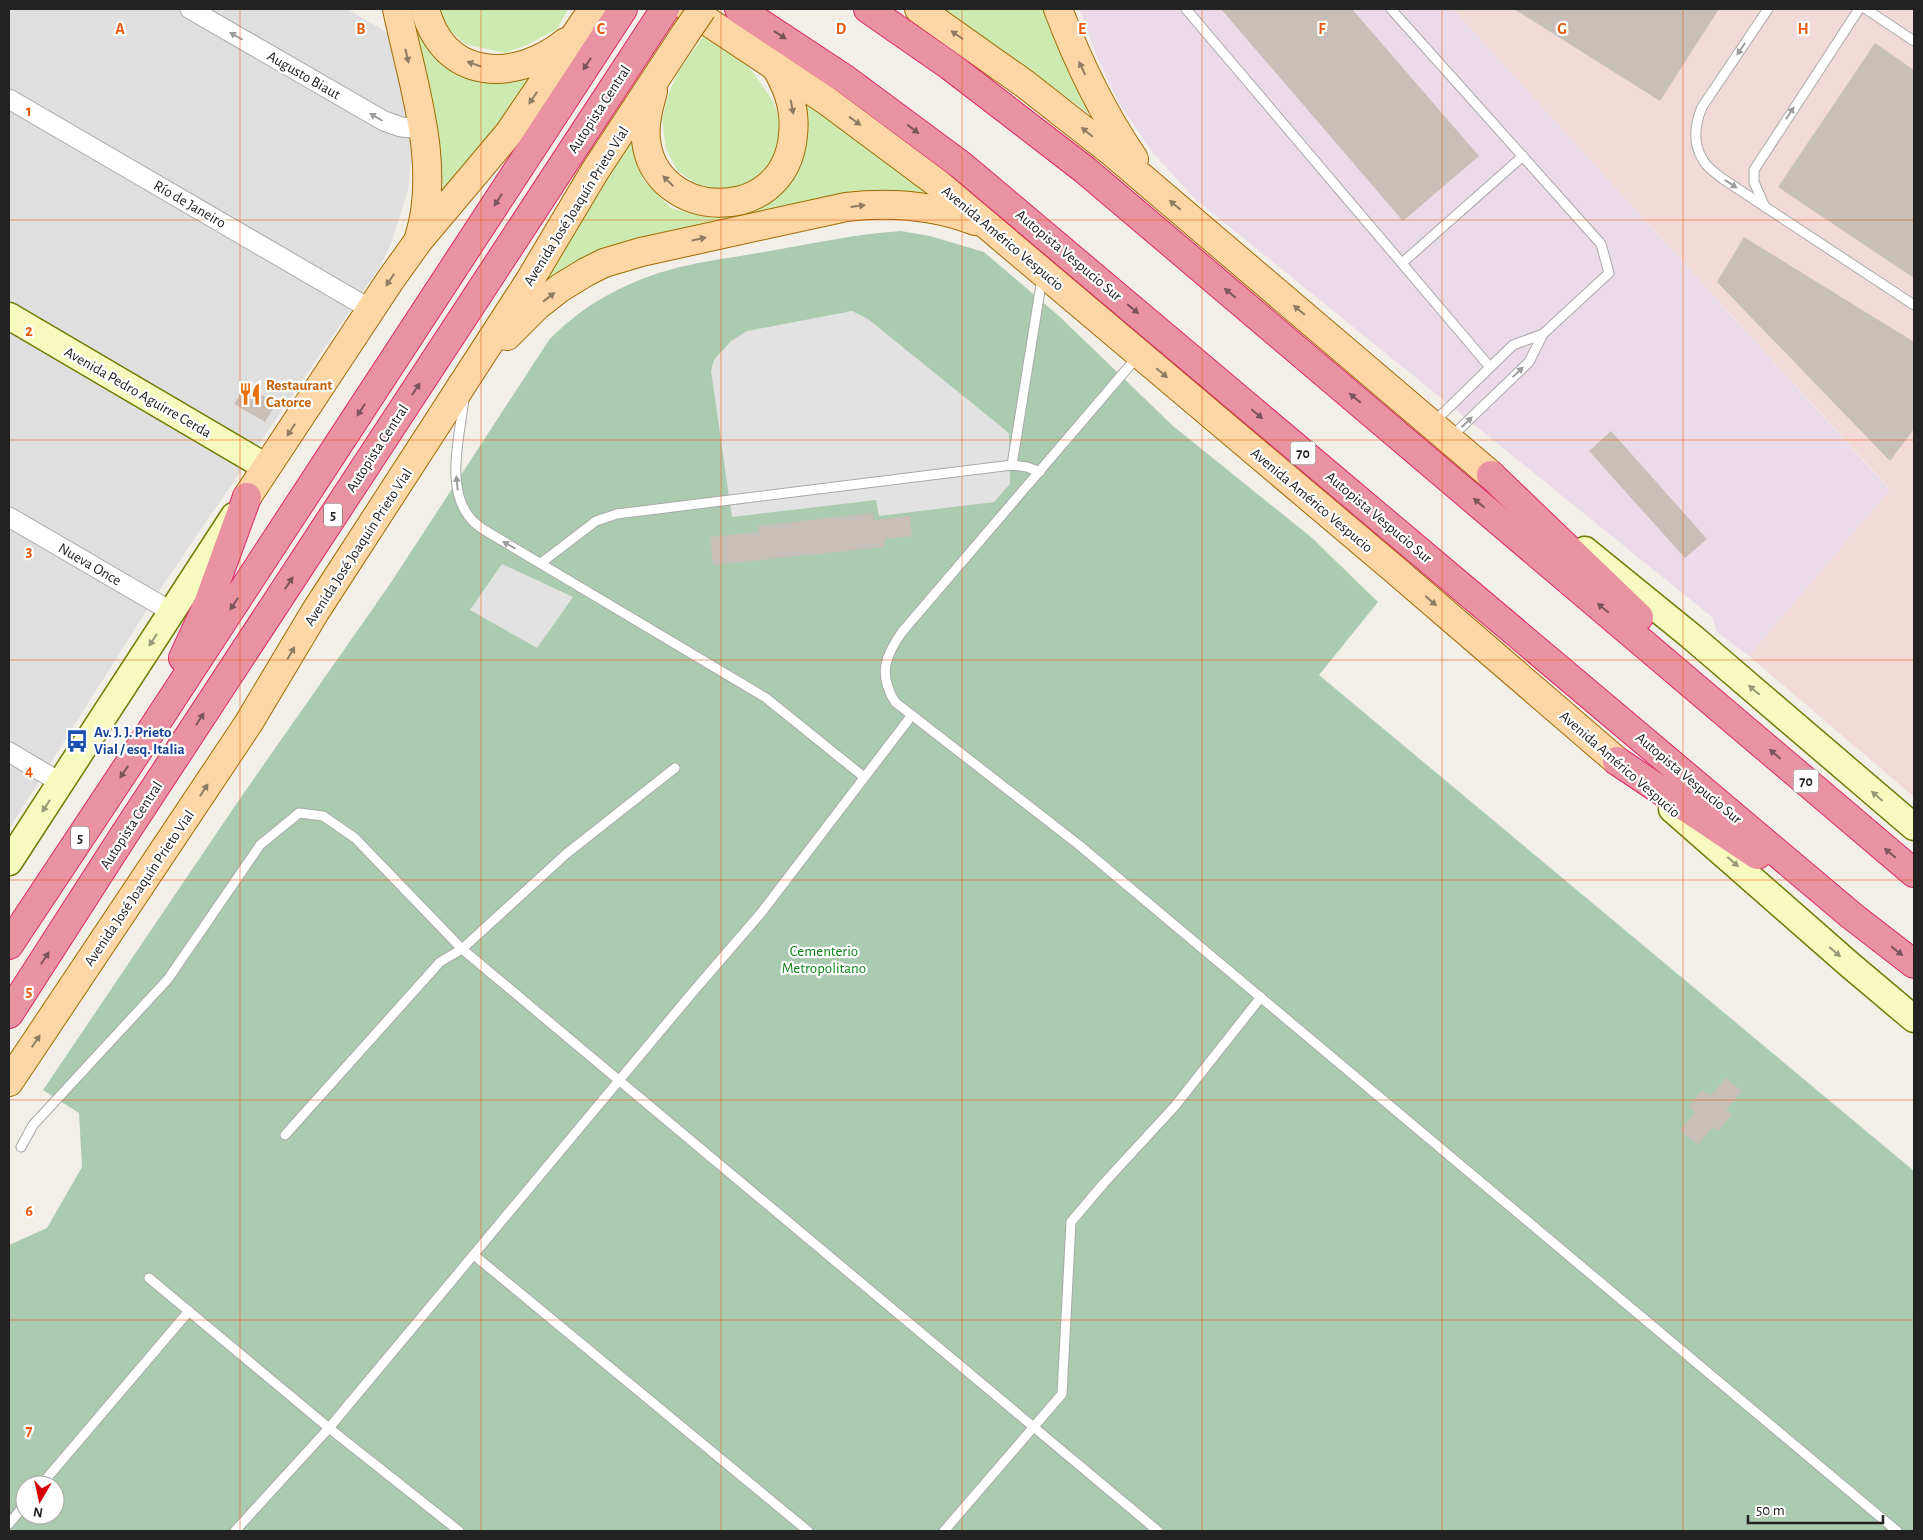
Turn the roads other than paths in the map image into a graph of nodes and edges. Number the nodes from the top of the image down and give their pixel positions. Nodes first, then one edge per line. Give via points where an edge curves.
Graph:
1 (190, 9) edge
2 (397, 9) edge
3 (425, 9) edge
4 (623, 9) edge
5 (702, 9) edge
6 (739, 9) edge
7 (868, 9) edge
8 (919, 9) edge
9 (1058, 9) edge
10 (1186, 9) edge
11 (1391, 9) edge
12 (1768, 9) edge
13 (1859, 9) edge
14 (1866, 9) edge
15 (662, 13) edge
16 (586, 19) edge
17 (687, 22) edge
18 (1914, 41) edge
19 (772, 63) junction
20 (656, 80) junction
21 (9, 99) edge
22 (423, 129) junction
23 (1523, 156) junction
24 (1152, 185) junction
25 (1765, 207) junction
26 (992, 228) junction
27 (419, 240) junction
28 (1402, 264) junction
29 (1043, 271) junction
30 (1914, 305) edge
31 (370, 309) junction
32 (9, 316) edge
33 (1543, 334) junction
34 (1140, 354) junction
35 (1490, 366) junction
36 (466, 381) junction
37 (1441, 431) junction
38 (1012, 465) junction
39 (266, 467) junction
40 (1040, 472) junction
41 (1491, 474) junction
42 (247, 497) junction
43 (9, 517) edge
44 (541, 563) junction
45 (172, 612) junction
46 (912, 715) junction
47 (1747, 730) junction
48 (151, 731) junction
49 (9, 752) edge
50 (1617, 761) junction
51 (675, 768) dead end
52 (864, 777) junction
53 (61, 782) junction
54 (1914, 827) edge
55 (9, 862) edge
56 (1914, 873) edge
57 (1852, 916) junction
58 (9, 945) edge
59 (462, 949) junction
60 (1914, 964) edge
61 (1261, 997) junction
62 (9, 1014) edge
63 (1914, 1018) edge
64 (619, 1080) junction
65 (9, 1082) edge
66 (285, 1135) dead end
67 (21, 1147) dead end
68 (474, 1255) junction
69 (149, 1278) dead end
70 (189, 1311) junction
71 (329, 1428) junction
72 (1035, 1428) junction
73 (50, 1475) edge
74 (234, 1531) edge
75 (459, 1531) edge
76 (808, 1531) edge
77 (944, 1531) edge
78 (1158, 1531) edge
79 (1897, 1531) edge

22 -> 1 street, Augusto Biaut via 401,128 384,121
2 -> 22 main road
16 -> 3 main road via 556,50 518,67 498,70 475,65 451,52 433,32
4 -> 48 highway, 5
5 - 17 main road, Avenida José Joaquín Prieto Vial, bridge
6 -> 57 highway, Autopista Vespucio Sur / 70 via 882,106 1003,199
47 -> 7 highway, 70 via 1085,170 958,72
24 -> 8 main road via 1032,89
24 -> 9 main road via 1099,102
10 - 28 lane
11 - 23 lane
12 -> 25 lane via 1702,107 1696,122 1696,141 1703,161 1723,179
25 -> 13 lane via 1754,182 1754,170
14 - 18 lane
62 -> 15 highway, Autopista Central / 5
16 -> 27 main road via 509,133
17 - 19 main road, Avenida Américo Vespucio
17 - 20 main road, Avenida José Joaquín Prieto Vial
19 -> 20 main road via 792,104 794,128 790,152 772,183 750,198 737,202 722,204 695,199 672,186 657,170 648,151 646,131
19 -> 26 main road, Avenida Américo Vespucio via 881,140
20 - 36 main road, Avenida José Joaquín Prieto Vial via 595,171
21 - 31 street, Río de Janeiro
22 - 27 main road via 428,184 426,213
23 - 28 lane
23 - 33 lane via 1601,244 1609,273
37 -> 24 main road
25 - 30 lane
26 - 29 main road, Avenida Américo Vespucio
36 -> 26 main road via 537,306 586,272 622,256 846,207 868,205 933,209
27 -> 31 main road
28 - 35 lane
29 - 34 main road, Avenida Américo Vespucio
29 - 38 lane
31 -> 39 main road
32 - 39 main road, Avenida Pedro Aguirre Cerda
33 - 35 lane via 1513,345
37 -> 33 lane via 1529,362
34 - 40 lane
34 -> 50 main road, Avenida Américo Vespucio
35 - 37 lane
44 -> 36 lane via 478,526 461,503 456,463
65 -> 36 main road, Avenida José Joaquín Prieto Vial via 238,739 315,612
37 - 41 main road
38 - 40 lane
38 - 44 lane via 617,514 596,521
39 - 42 main road
40 - 46 lane via 889,651 885,669 888,687 895,702
41 - 47 highway via 1655,633
54 -> 41 main road via 1692,637
42 - 45 main road
42 - 48 highway via 208,604
43 - 45 street, Nueva Once
44 - 52 lane via 766,698
45 -> 53 main road
46 - 52 lane
46 - 61 lane via 1079,844
56 -> 47 highway, 70
48 -> 58 highway, 5
49 - 53 street
50 - 57 highway
50 -> 63 main road, Avenida Américo Vespucio
51 - 59 lane via 566,854
52 - 64 lane via 761,913
53 -> 55 main road
57 -> 60 highway, Autopista Vespucio Sur / 70
59 - 64 lane
59 - 66 lane via 440,962
59 - 67 lane via 355,838 323,816 299,813 260,845 168,979 33,1125
61 - 72 lane via 1175,1106 1072,1222 1062,1394
61 - 79 lane
64 - 68 lane
64 - 72 lane
68 - 71 lane
68 - 76 lane
69 - 70 lane
70 - 71 lane
70 - 73 lane
71 - 74 lane
71 - 75 lane
72 - 77 lane
72 - 78 lane

